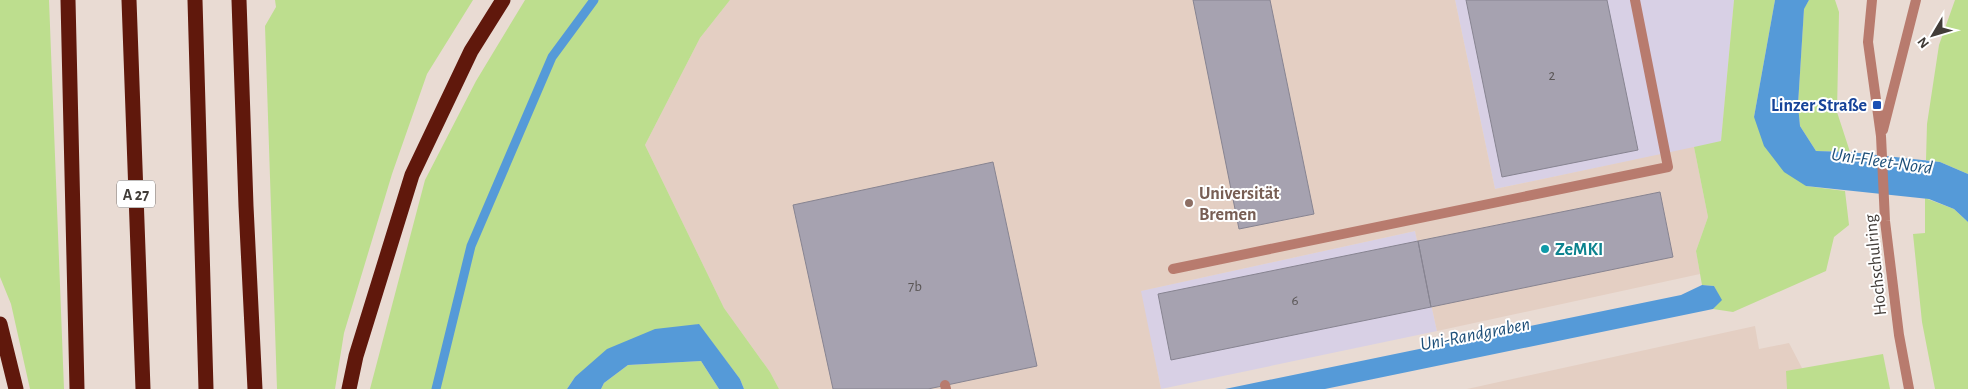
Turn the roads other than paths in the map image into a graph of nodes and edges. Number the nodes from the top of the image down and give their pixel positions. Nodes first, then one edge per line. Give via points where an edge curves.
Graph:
1 (68, 0) edge
2 (129, 0) edge
3 (195, 0) edge
4 (239, 0) edge
5 (503, 0) edge
6 (1634, 0) edge
7 (1872, 0) edge
8 (1916, 0) edge
9 (1881, 136) junction
10 (1172, 269) dead end
11 (0, 324) edge
12 (16, 389) edge
13 (77, 389) edge
14 (143, 389) edge
15 (206, 389) edge
16 (256, 389) edge
17 (349, 389) edge
18 (1909, 389) edge

1 - 13 highway
2 - 14 highway, A 27
3 - 15 highway
4 - 16 highway
5 - 17 highway via 471,50 412,175 356,356
6 - 10 street via 1668,167
7 - 9 street, Hochschulring via 1868,42
8 - 9 street, Hochschulring
9 - 18 street, Hochschulring via 1885,221
11 - 12 highway

